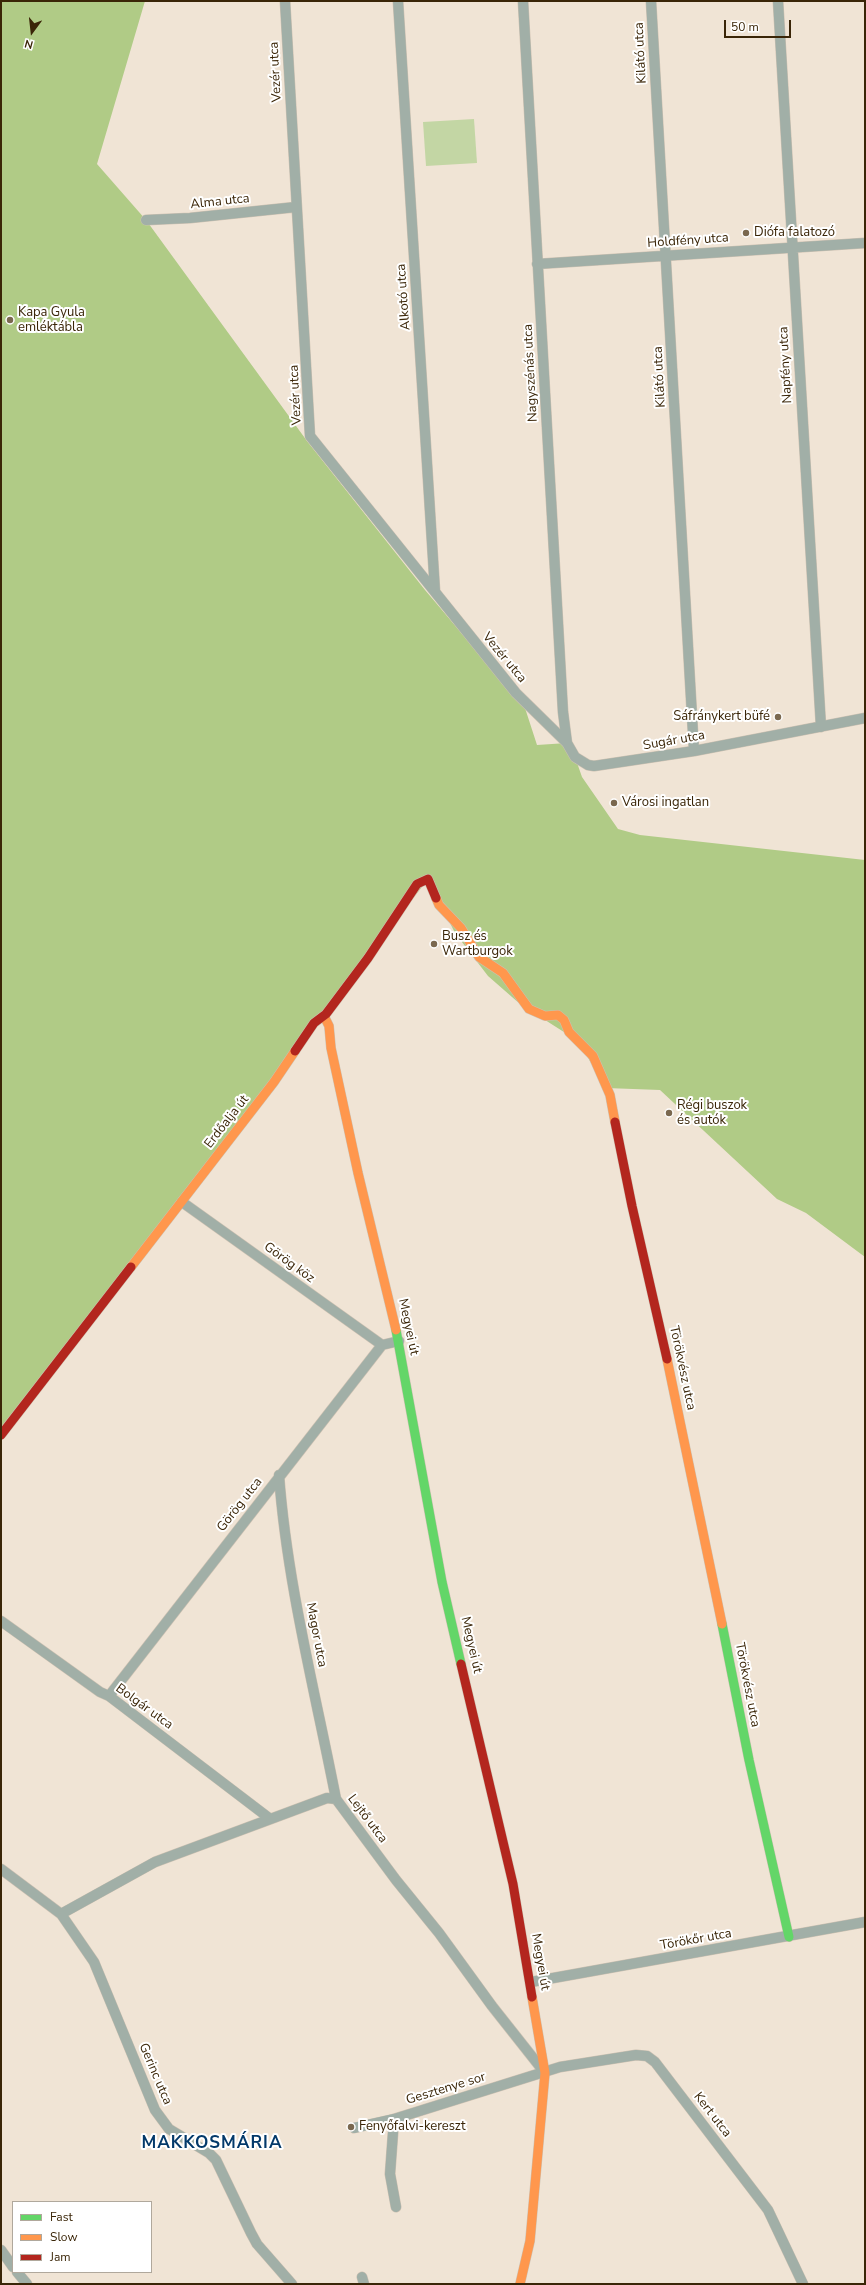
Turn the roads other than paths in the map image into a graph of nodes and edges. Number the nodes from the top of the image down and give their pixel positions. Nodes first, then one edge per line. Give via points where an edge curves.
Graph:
1 (285, 1) edge
2 (398, 1) edge
3 (523, 1) edge
4 (651, 1) edge
5 (778, 1) edge
6 (296, 207) junction
7 (146, 220) dead end
8 (865, 243) edge
9 (792, 247) junction
10 (666, 255) junction
11 (538, 264) junction
12 (435, 591) junction
13 (865, 718) edge
14 (821, 727) junction
15 (567, 743) junction
16 (694, 751) junction
17 (428, 879) joint
18 (324, 1016) junction
19 (182, 1202) junction
20 (399, 1340) junction
21 (382, 1346) junction
22 (1, 1435) edge
23 (279, 1475) junction
24 (1, 1621) edge
25 (109, 1696) junction
26 (336, 1799) junction
27 (269, 1818) junction
28 (1, 1869) edge
29 (61, 1914) junction
30 (865, 1922) edge
31 (789, 1937) junction
32 (531, 1982) junction
33 (545, 2072) junction
34 (394, 2119) junction
35 (354, 2128) dead end
36 (396, 2207) dead end
37 (1, 2250) edge
38 (12, 2266) edge
39 (18, 2273) edge
40 (27, 2284) edge
41 (292, 2284) edge
42 (520, 2284) edge
43 (802, 2284) edge

1 - 6 street, Vezér utca
2 - 12 street, Alkotó utca
3 - 11 street, Nagyszénás utca
4 - 10 street, Kilátó utca
5 - 9 street, Napfény utca
6 - 7 street, Alma utca
6 - 12 street, Vezér utca via 310,436
8 - 9 street, Holdfény utca
9 - 10 street, Holdfény utca
9 - 14 street, Napfény utca
10 - 11 street, Holdfény utca
10 - 16 street, Kilátó utca
11 - 15 street, Nagyszénás utca via 563,712
12 - 15 street, Vezér utca via 516,693
13 - 14 street, Sugár utca
14 - 16 street, Sugár utca
15 - 16 street, Sugár utca via 576,757 594,766
17 - 18 street, Erdőalja út via 417,884 412,890 368,958
17 - 31 street, Törökvész utca via 440,908 458,925 479,958 505,976 528,1008 542,1015 558,1015 564,1020 568,1032 594,1056 610,1095 632,1206 672,1380 749,1760
18 - 19 street, Erdőalja út via 314,1023 274,1082
18 - 20 street, Megyei út via 329,1026 331,1048 358,1173
19 - 21 street, Görög köz
19 - 22 street, Erdőalja út
20 - 21 street
20 - 32 street, Megyei út via 442,1582 513,1884
21 - 23 street, Görög utca
23 - 25 street, Görög utca
23 - 26 street, Magor utca via 282,1516 295,1594
24 - 25 street, Bolgár utca
25 - 27 street, Bolgár utca
26 - 27 street, Lejtő utca via 327,1798
26 - 33 street, Lejtő utca
27 - 29 street, Lejtő utca via 155,1862
28 - 29 street, Gerinc utca
29 - 41 street, Gerinc utca via 94,1962 158,2116 169,2129 216,2160 254,2239
30 - 31 street, Törökőr utca
31 - 32 street, Törökőr utca
32 - 33 street, Megyei út
33 - 34 street, Gesztenye sor
33 - 42 street, Megyei út via 530,2241
33 - 43 street, Kert utca via 560,2067 636,2055 650,2058 768,2210
34 - 35 street, Gesztenye sor
34 - 36 street via 390,2174
37 - 38 street
39 - 40 street

